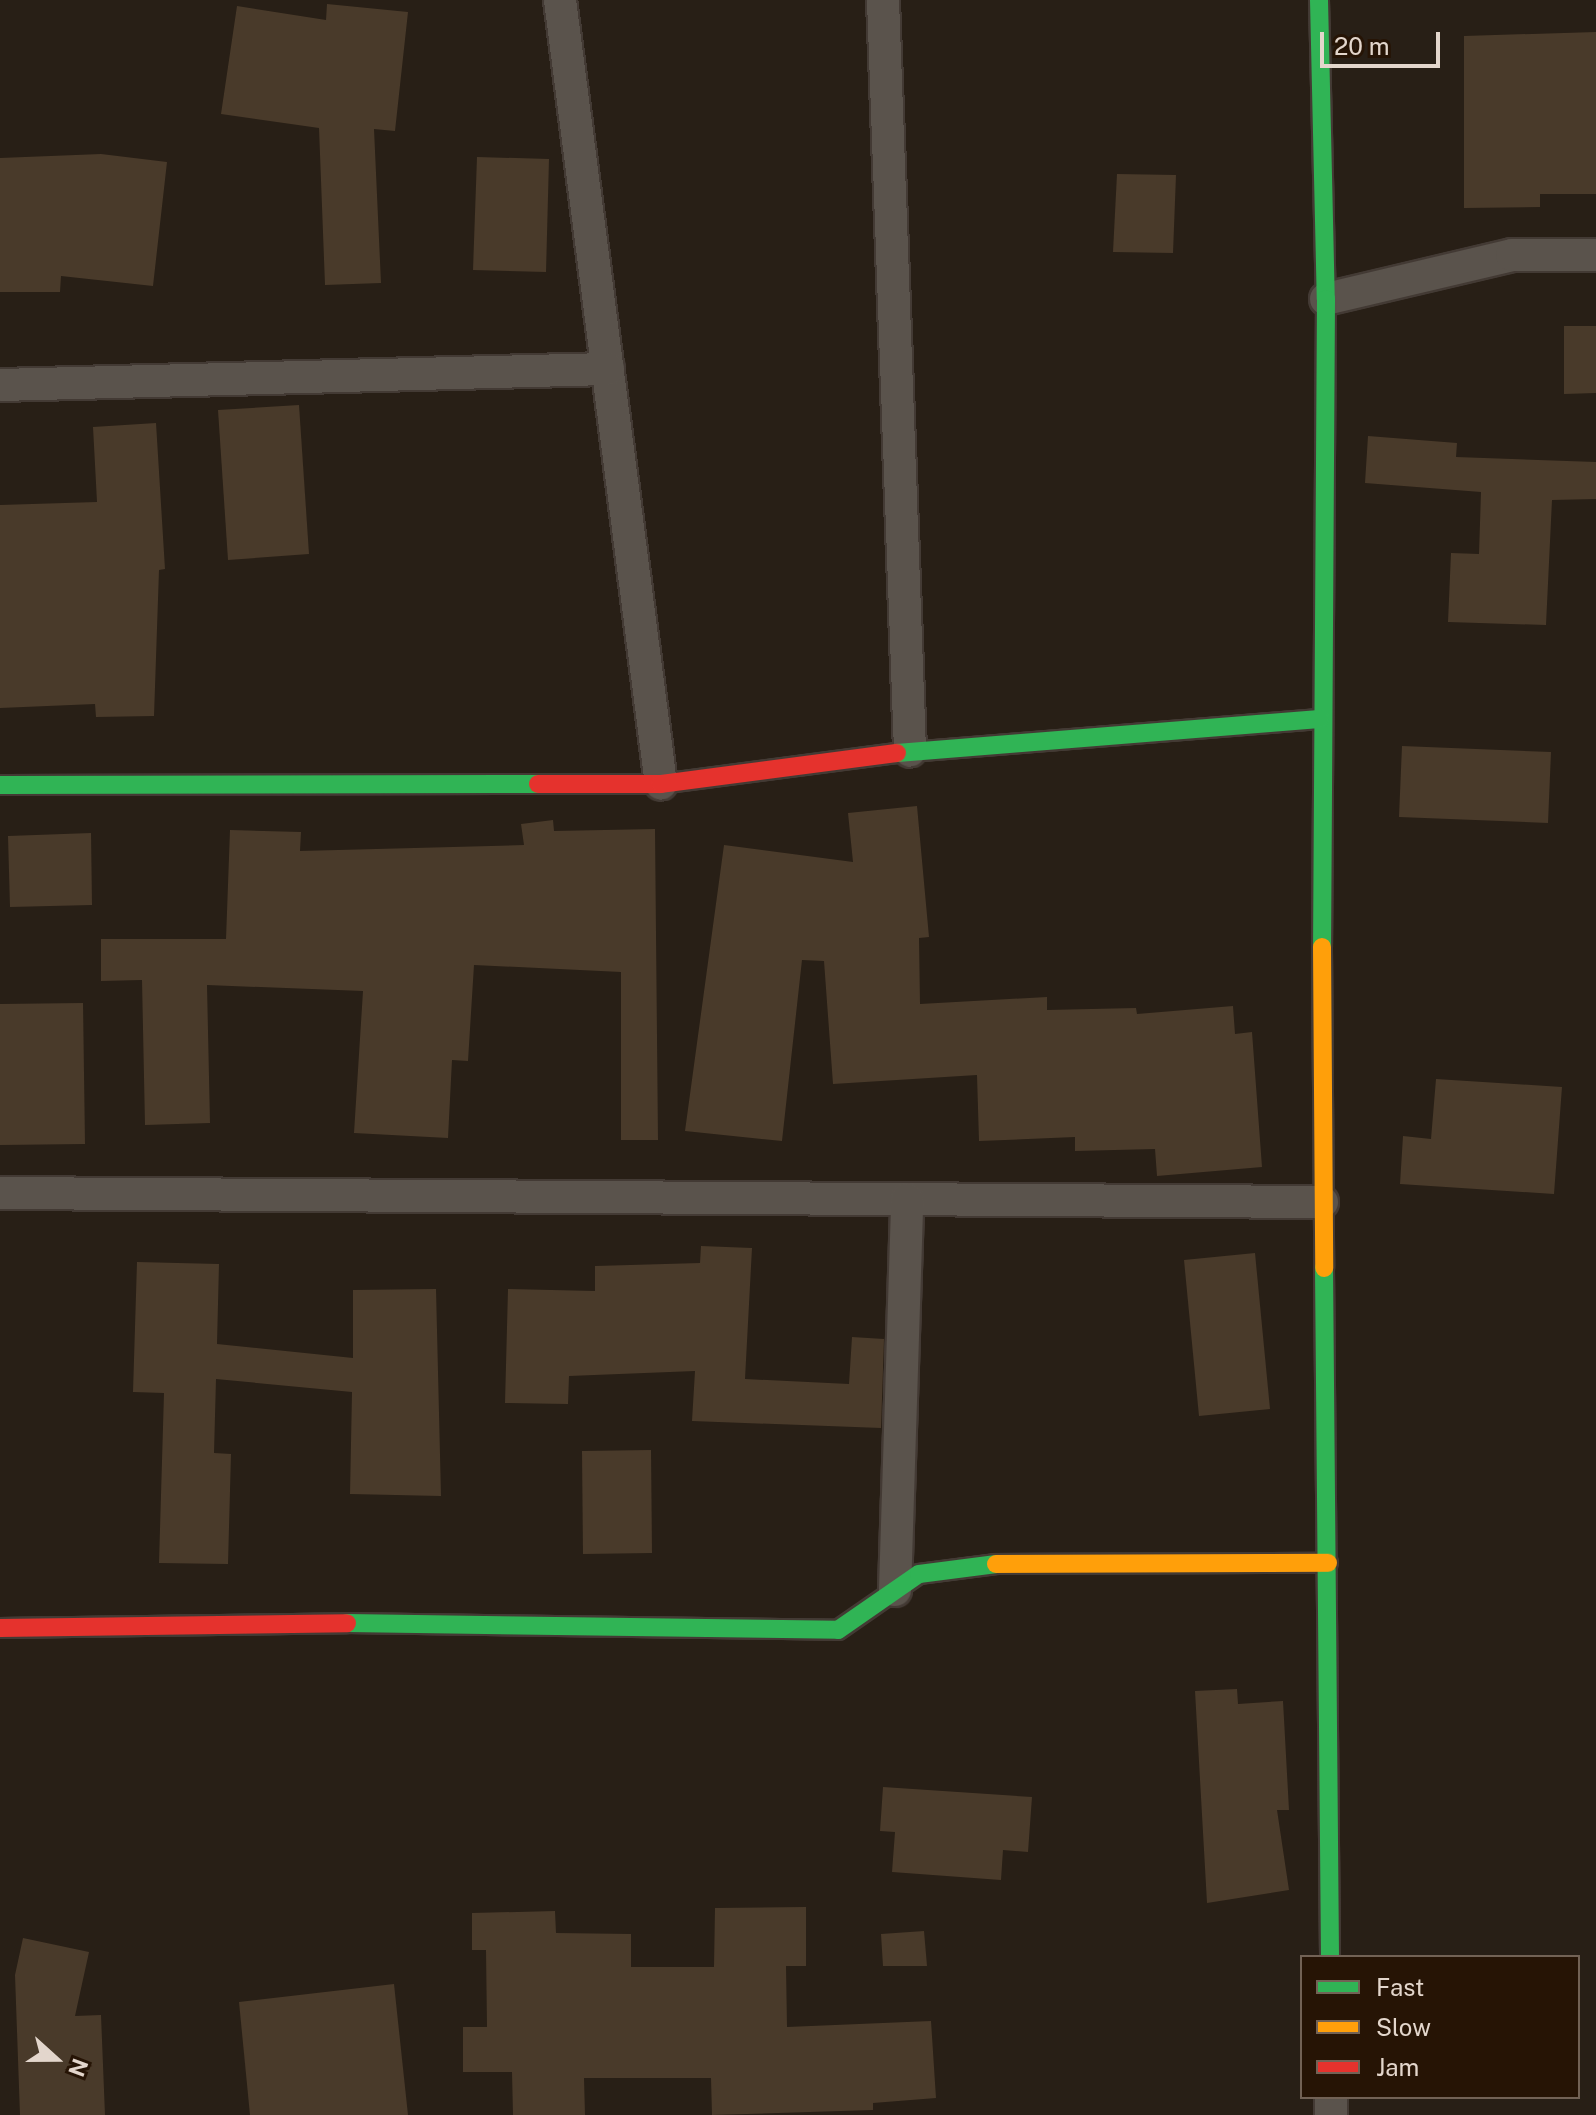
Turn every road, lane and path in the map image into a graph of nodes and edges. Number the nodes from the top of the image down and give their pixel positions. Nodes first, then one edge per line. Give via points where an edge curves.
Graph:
1 (560, 0) edge
2 (883, 0) edge
3 (1319, 0) edge
4 (1596, 255) edge
5 (1326, 299) junction
6 (608, 369) junction
7 (0, 385) edge
8 (1320, 719) junction
9 (910, 751) junction
10 (661, 784) junction
11 (0, 785) edge
12 (0, 1193) edge
13 (907, 1199) junction
14 (1322, 1202) junction
15 (1328, 1563) junction
16 (895, 1590) junction
17 (0, 1628) edge
18 (1330, 1955) edge

1 - 6 street
2 - 9 street
3 - 5 street
4 - 5 street via 1512,255
5 - 8 street
6 - 7 street
6 - 10 street
8 - 9 street
8 - 14 street
9 - 10 street
10 - 11 street
12 - 13 street
13 - 14 street
13 - 16 street
14 - 15 street
15 - 16 street via 973,1564 919,1574
15 - 18 street
16 - 17 street via 838,1630 238,1621

